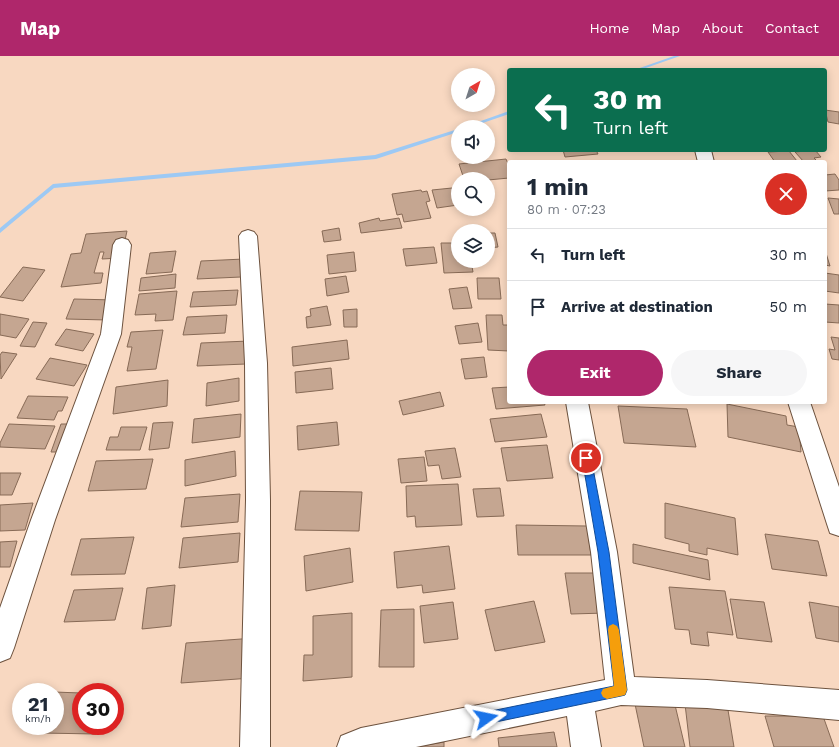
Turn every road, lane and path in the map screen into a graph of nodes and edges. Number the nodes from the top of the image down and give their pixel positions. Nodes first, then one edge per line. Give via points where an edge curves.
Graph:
1 (248, 236) dead end
2 (122, 245) dead end
3 (576, 404) edge
4 (801, 404) edge
5 (839, 524) edge
6 (0, 648) edge
7 (621, 690) junction
8 (579, 699) junction
9 (839, 705) edge
10 (255, 747) edge
11 (352, 747) edge
12 (586, 747) edge

1 - 10 street via 256,364
2 - 6 street via 111,334 43,520
3 - 7 street via 604,552
4 - 5 street
7 - 8 street
7 - 9 street
8 - 11 street via 361,743
8 - 12 street

